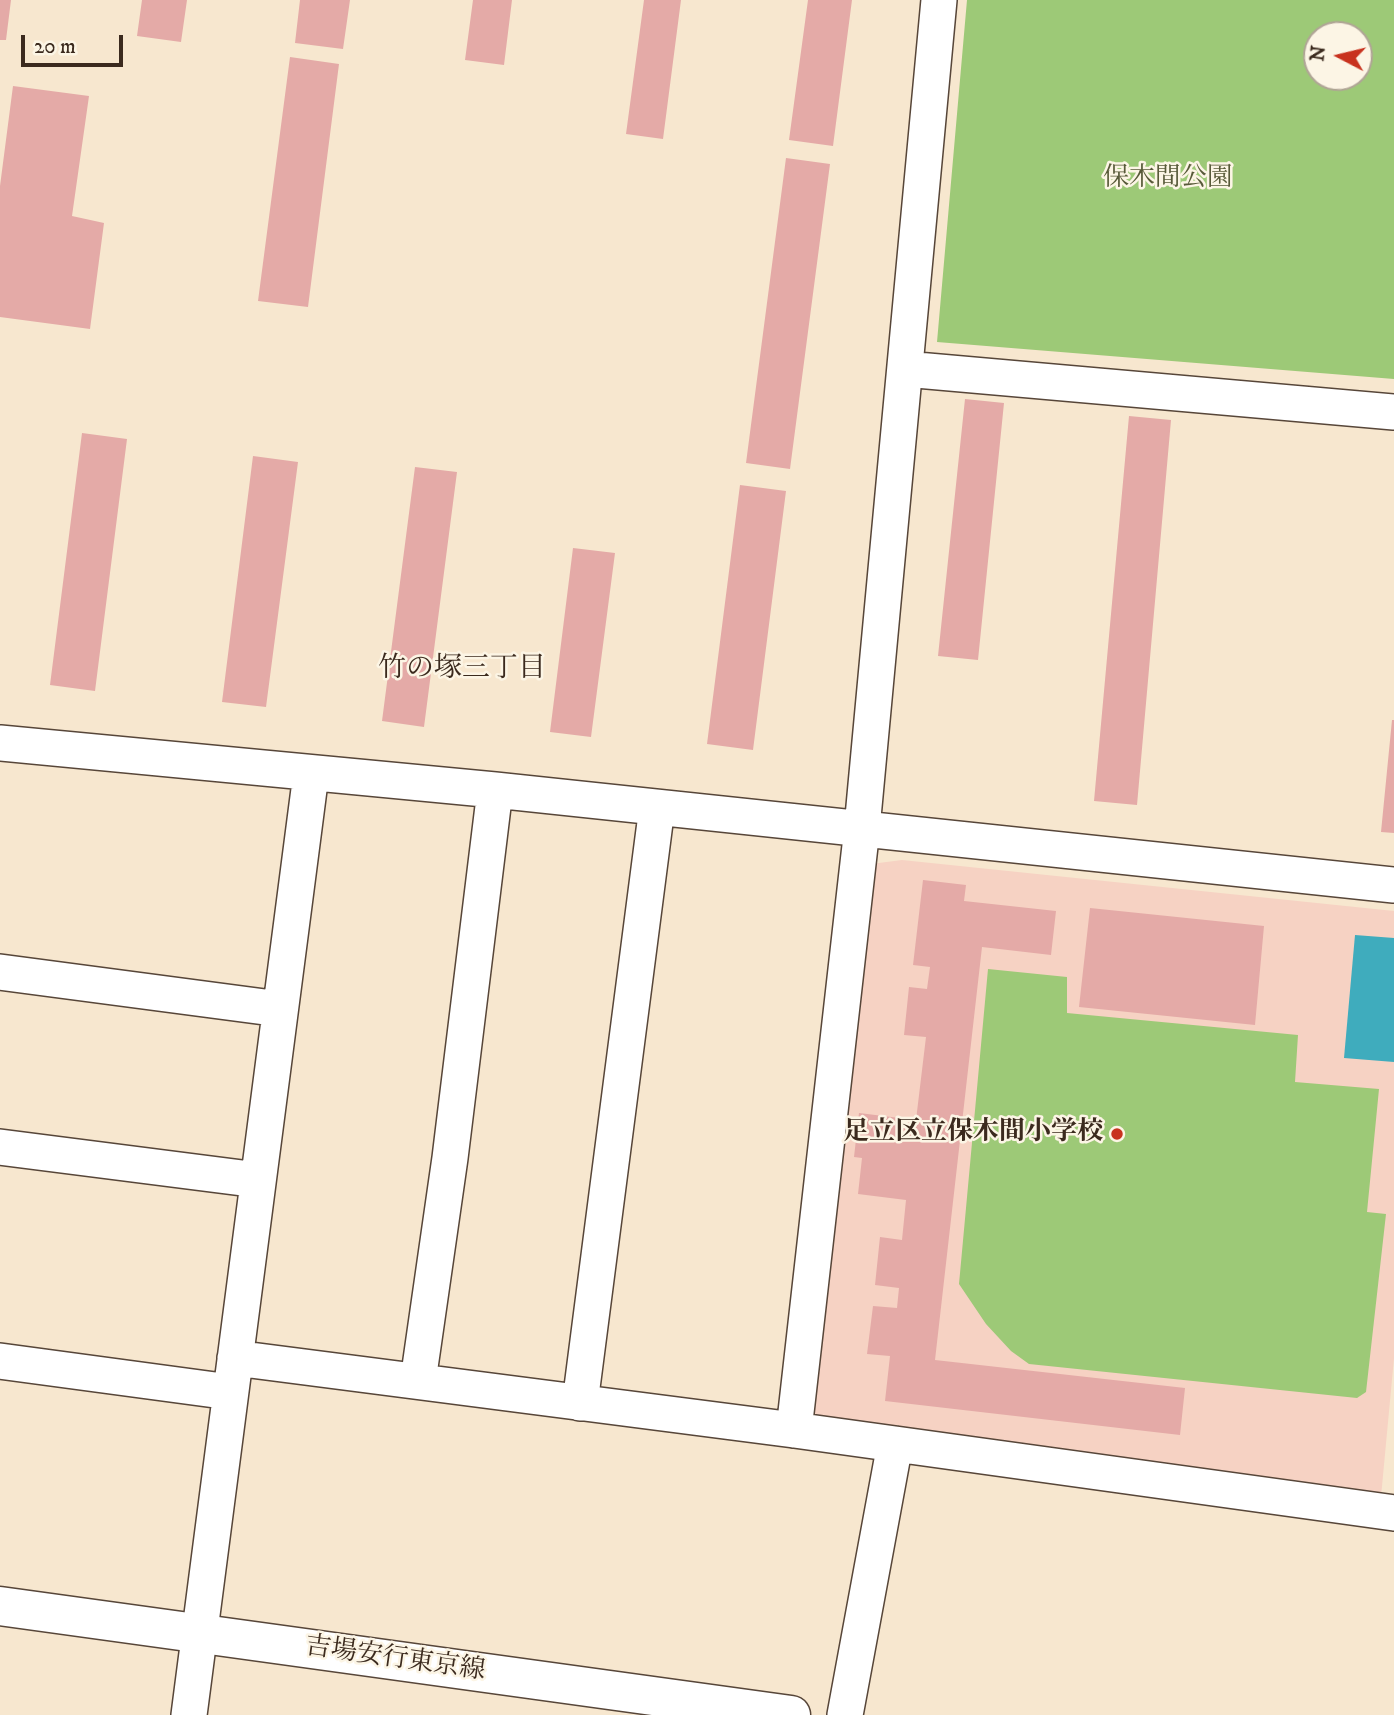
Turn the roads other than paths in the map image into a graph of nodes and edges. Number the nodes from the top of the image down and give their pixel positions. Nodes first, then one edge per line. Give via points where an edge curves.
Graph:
1 (939, 0) edge
2 (905, 369) junction
3 (1394, 412) edge
4 (0, 743) edge
5 (311, 774) junction
6 (495, 790) junction
7 (657, 807) junction
8 (862, 828) junction
9 (1394, 885) edge
10 (0, 972) edge
11 (280, 1009) junction
12 (0, 1147) edge
13 (258, 1180) junction
14 (0, 1361) edge
15 (233, 1375) junction
16 (418, 1381) junction
17 (580, 1403) junction
18 (794, 1430) junction
19 (895, 1444) junction
20 (1394, 1513) edge
21 (0, 1606) edge
22 (199, 1633) junction
23 (189, 1715) edge
24 (791, 1715) edge
25 (845, 1715) edge

1 - 2 street
2 - 3 street
2 - 8 street
4 - 5 street
5 - 6 street
5 - 11 street
6 - 7 street
6 - 16 street
7 - 8 street
7 - 17 street
8 - 9 street
8 - 18 street
10 - 11 street
11 - 13 street
12 - 13 street
13 - 15 street
14 - 15 street
15 - 16 street
15 - 22 street
16 - 17 street
17 - 18 street
18 - 19 street
19 - 20 street
19 - 25 street
21 - 22 main road, 吉場安行東京線
22 - 23 street
22 - 24 main road, 吉場安行東京線

